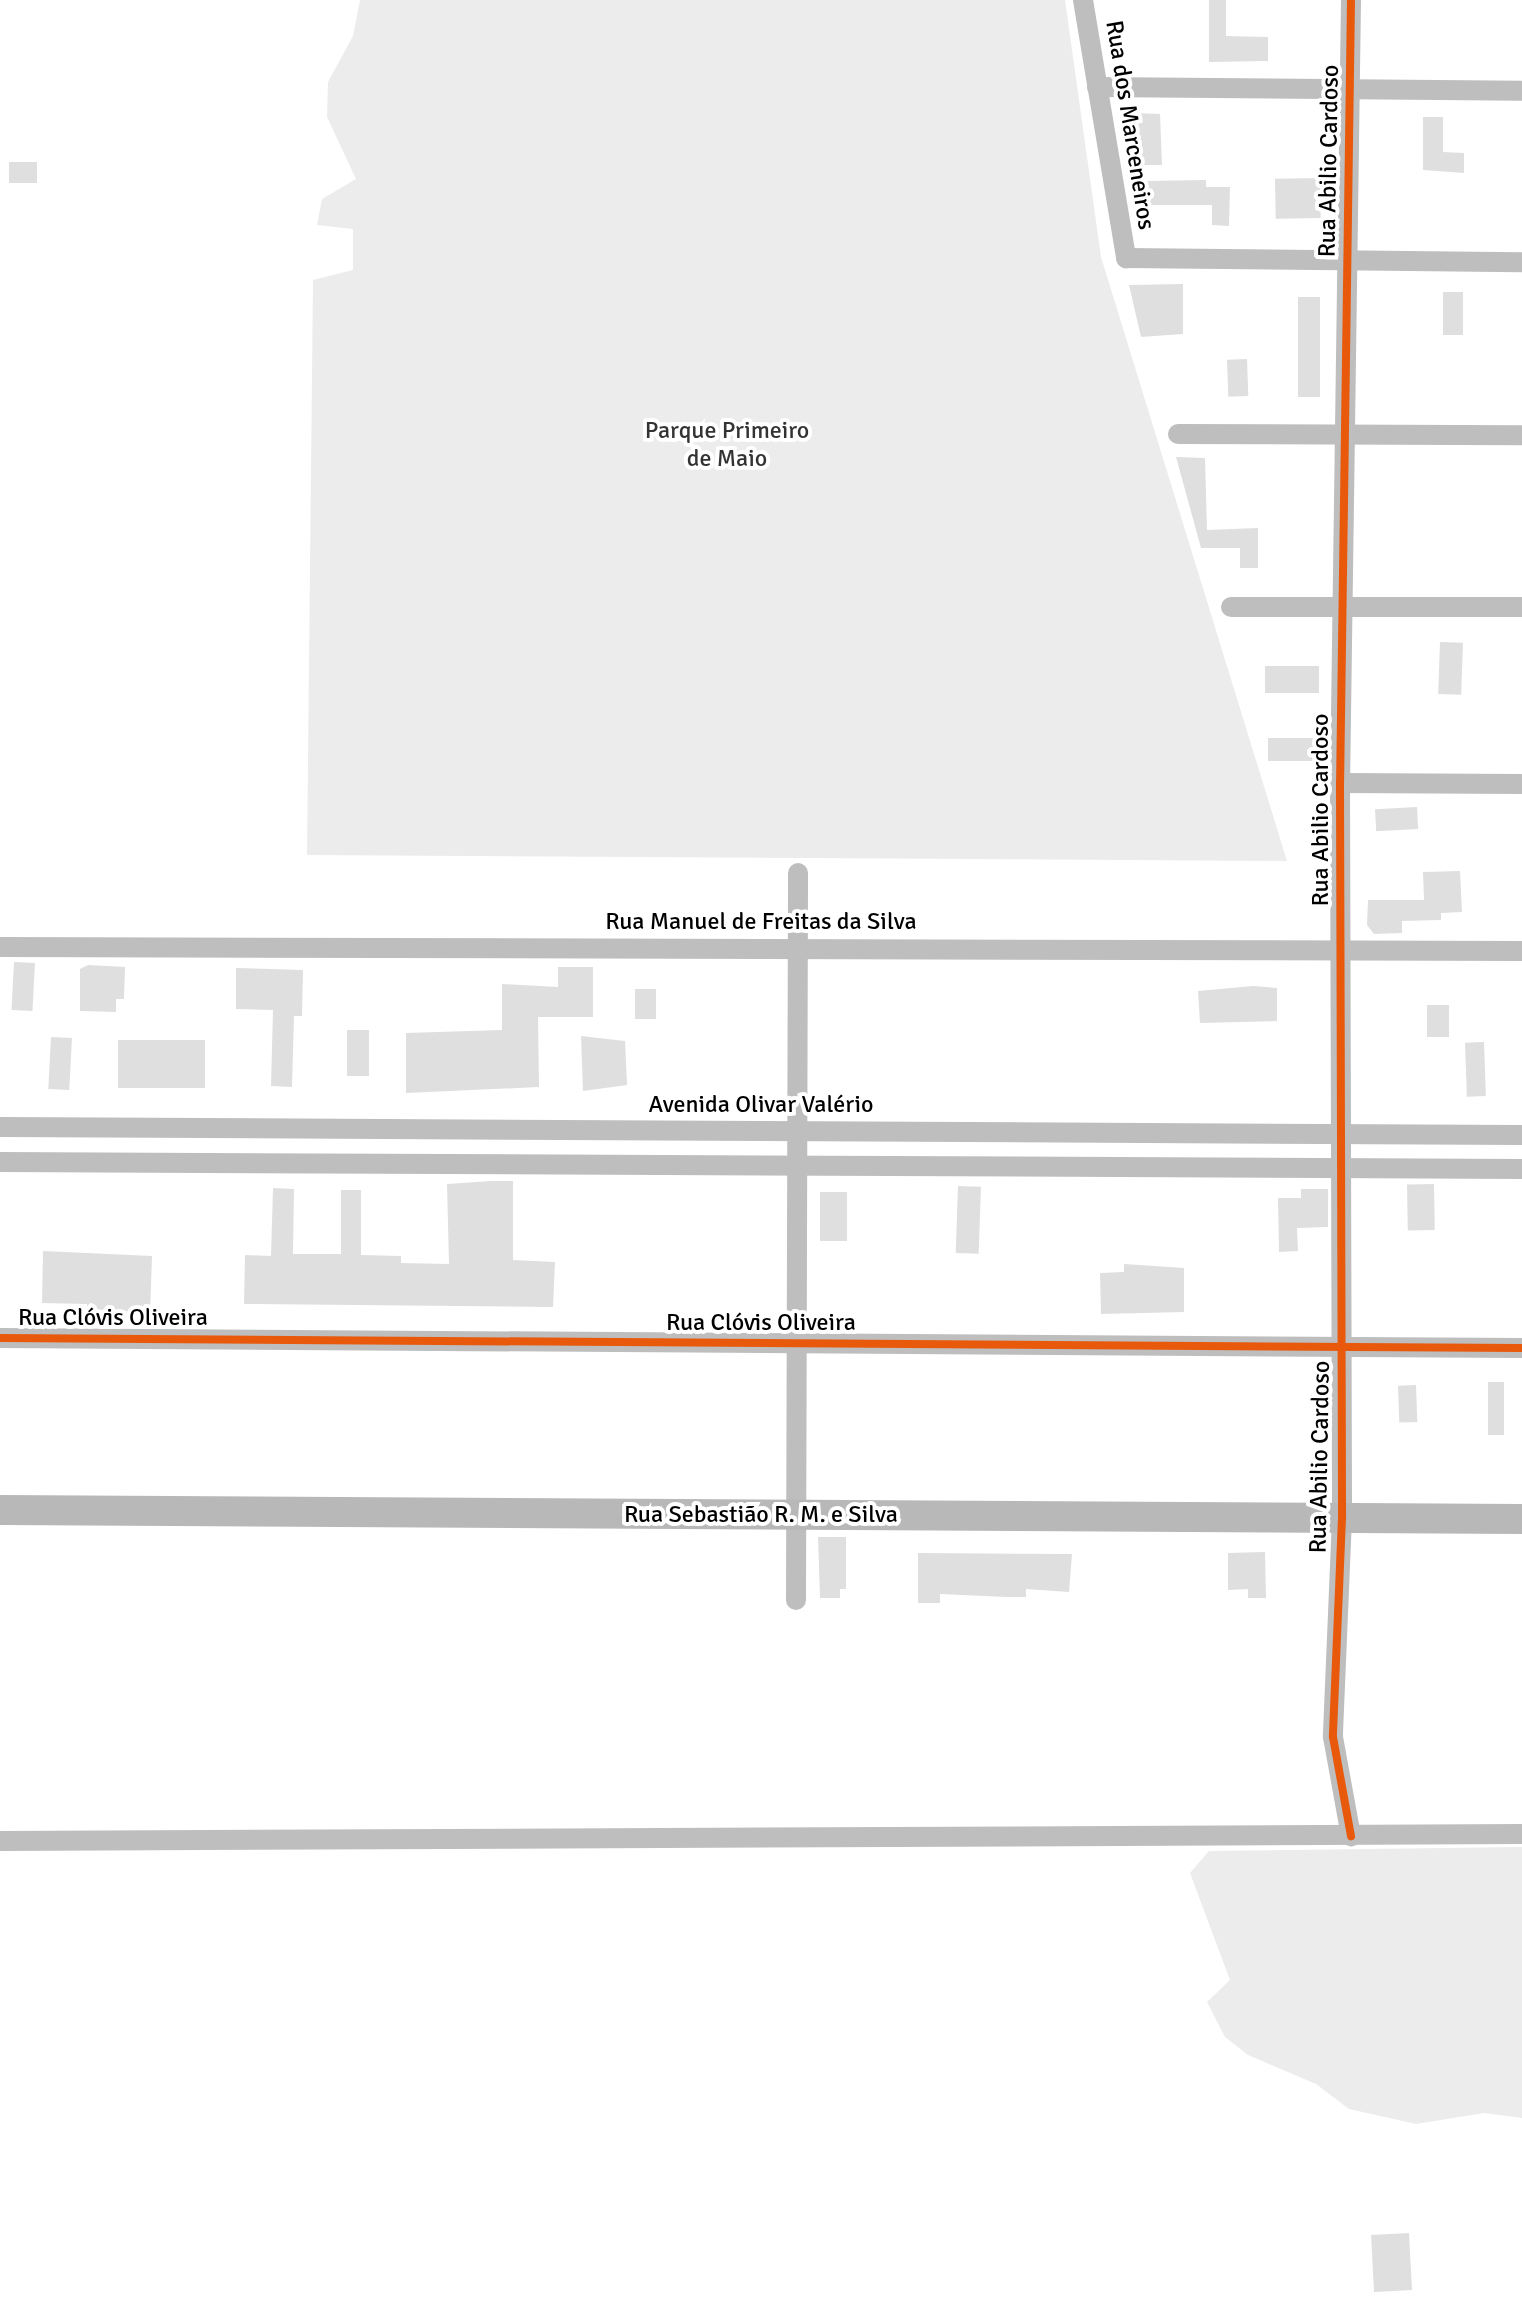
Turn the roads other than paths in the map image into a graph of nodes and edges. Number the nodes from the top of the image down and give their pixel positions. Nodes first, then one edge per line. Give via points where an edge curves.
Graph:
1 (1083, 0) edge
2 (1351, 0) edge
3 (1097, 87) junction
4 (1350, 90) junction
5 (1522, 91) edge
6 (1347, 262) junction
7 (1522, 262) edge
8 (1178, 434) dead end
9 (1345, 434) junction
10 (1522, 435) edge
11 (1231, 607) dead end
12 (1343, 607) junction
13 (1522, 607) edge
14 (1340, 783) junction
15 (1522, 784) edge
16 (798, 873) dead end
17 (0, 947) edge
18 (800, 948) junction
19 (1340, 949) junction
20 (1522, 951) edge
21 (0, 1127) edge
22 (798, 1131) junction
23 (1342, 1134) junction
24 (1522, 1135) edge
25 (0, 1162) edge
26 (799, 1163) junction
27 (1340, 1169) junction
28 (1522, 1169) edge
29 (0, 1338) edge
30 (798, 1343) junction
31 (1341, 1347) junction
32 (1522, 1348) edge
33 (0, 1510) edge
34 (797, 1515) junction
35 (1342, 1518) junction
36 (1522, 1519) edge
37 (796, 1600) dead end
38 (1522, 1834) edge
39 (1351, 1836) junction
40 (0, 1841) edge

1 - 3 street, Rua dos Marceneiros
2 - 4 street, Rua Abilio Cardoso
3 - 4 street
3 - 6 street, Rua dos Marceneiros via 1126,258
4 - 5 street
4 - 6 street, Rua Abilio Cardoso
6 - 7 street
6 - 9 street, Rua Abilio Cardoso
8 - 9 street
9 - 10 street
9 - 12 street, Rua Abilio Cardoso
11 - 12 street
12 - 13 street
12 - 14 street, Rua Abilio Cardoso
14 - 15 street
14 - 19 street, Rua Abilio Cardoso
16 - 18 street
17 - 18 street, Rua Manuel de Freitas da Silva
18 - 19 street, Rua Manuel de Freitas da Silva
18 - 22 street
19 - 20 street, Rua Manuel de Freitas da Silva
19 - 23 street, Rua Abilio Cardoso
21 - 22 street, Avenida Olivar Valério
22 - 23 street, Avenida Olivar Valério
22 - 26 street
23 - 24 street, Avenida Olivar Valério
23 - 27 street, Rua Abilio Cardoso
25 - 26 street
26 - 27 street
26 - 30 street
27 - 28 street
27 - 31 street, Rua Abilio Cardoso
29 - 30 street, Rua Clóvis Oliveira
30 - 31 street, Rua Clóvis Oliveira
30 - 34 street
31 - 32 street, Rua Clóvis Oliveira
31 - 35 street, Rua Abilio Cardoso
33 - 34 street, Rua Sebastião R. M. e Silva
34 - 35 street, Rua Sebastião R. M. e Silva
34 - 37 street
35 - 36 street, Rua Sebastião R. M. e Silva
35 - 39 street, Rua Abilio Cardoso via 1333,1737
38 - 39 street
39 - 40 street

